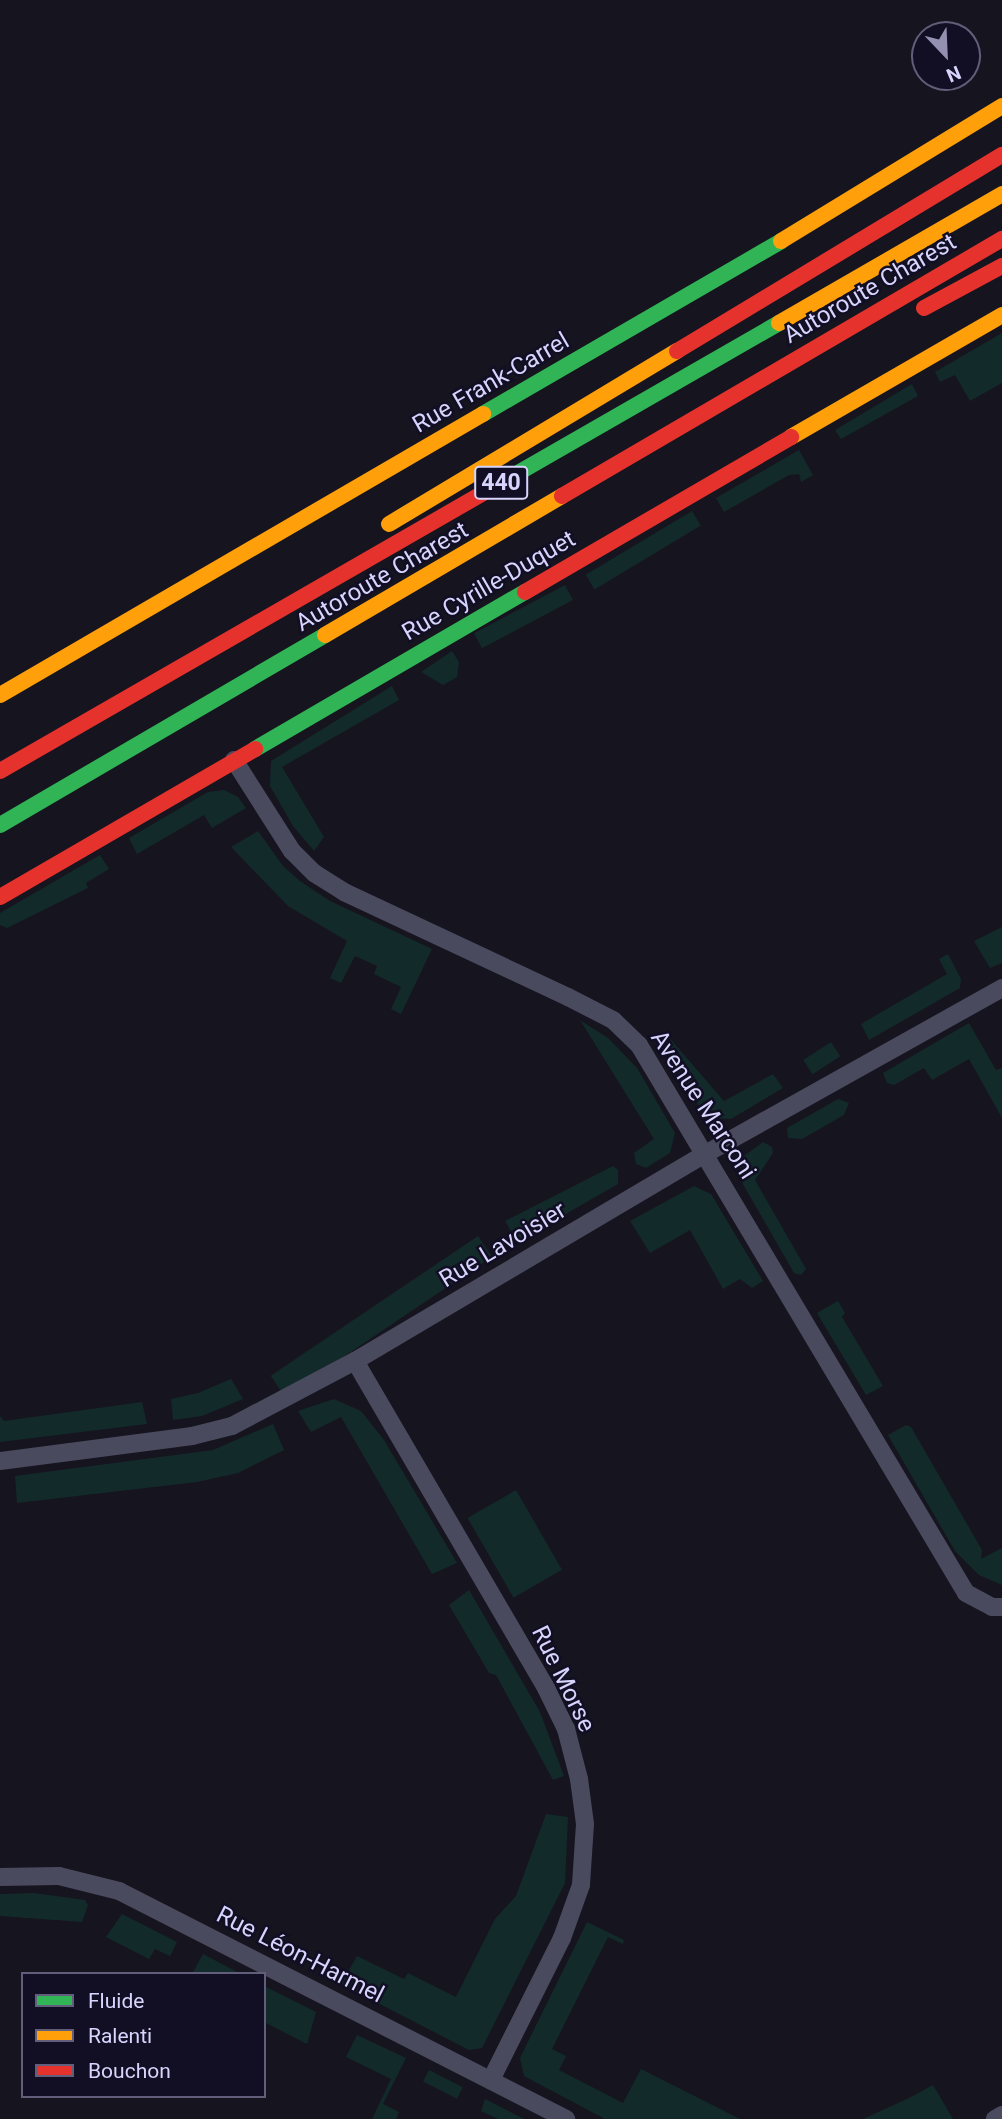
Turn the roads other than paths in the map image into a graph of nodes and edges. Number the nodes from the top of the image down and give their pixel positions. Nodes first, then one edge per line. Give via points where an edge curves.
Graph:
1 (1002, 106) edge
2 (1002, 155) edge
3 (1002, 194) edge
4 (1002, 239) edge
5 (1002, 266) edge
6 (910, 315) dead end
7 (1002, 315) edge
8 (874, 334) dead end
9 (554, 503) junction
10 (190, 663) junction
11 (0, 695) edge
12 (234, 760) junction
13 (0, 771) edge
14 (0, 825) edge
15 (0, 897) edge
16 (1002, 988) edge
17 (707, 1153) junction
18 (355, 1361) junction
19 (0, 1461) edge
20 (1002, 1607) edge
21 (0, 1877) edge
22 (491, 2080) junction
23 (1002, 2115) edge
24 (566, 2119) edge
25 (995, 2119) edge

1 - 11 main road, Rue Frank-Carrel via 834,210
2 - 10 main road via 367,539
3 - 10 main road, Autoroute Charest / 440
4 - 9 main road, Autoroute Charest / 440
5 - 6 main road
7 - 12 main road, Rue Cyrille-Duquet
8 - 9 main road
9 - 14 main road, Autoroute Charest / 440
10 - 13 main road, Autoroute Charest / 440
12 - 15 main road, Rue Cyrille-Duquet
12 - 17 street, Avenue Marconi via 292,851 314,873 613,1020 639,1045
16 - 17 street, Rue Lavoisier
17 - 18 street, Rue Lavoisier
17 - 20 street, Avenue Marconi via 966,1593 992,1607
18 - 19 street, Rue Lavoisier via 232,1426 192,1436
18 - 22 street, Rue Morse via 545,1688 566,1729 579,1779 585,1824 581,1885 562,1938
21 - 22 street, Rue Léon-Harmel via 59,1876 119,1891
22 - 24 street, Rue Léon-Harmel
23 - 25 street

